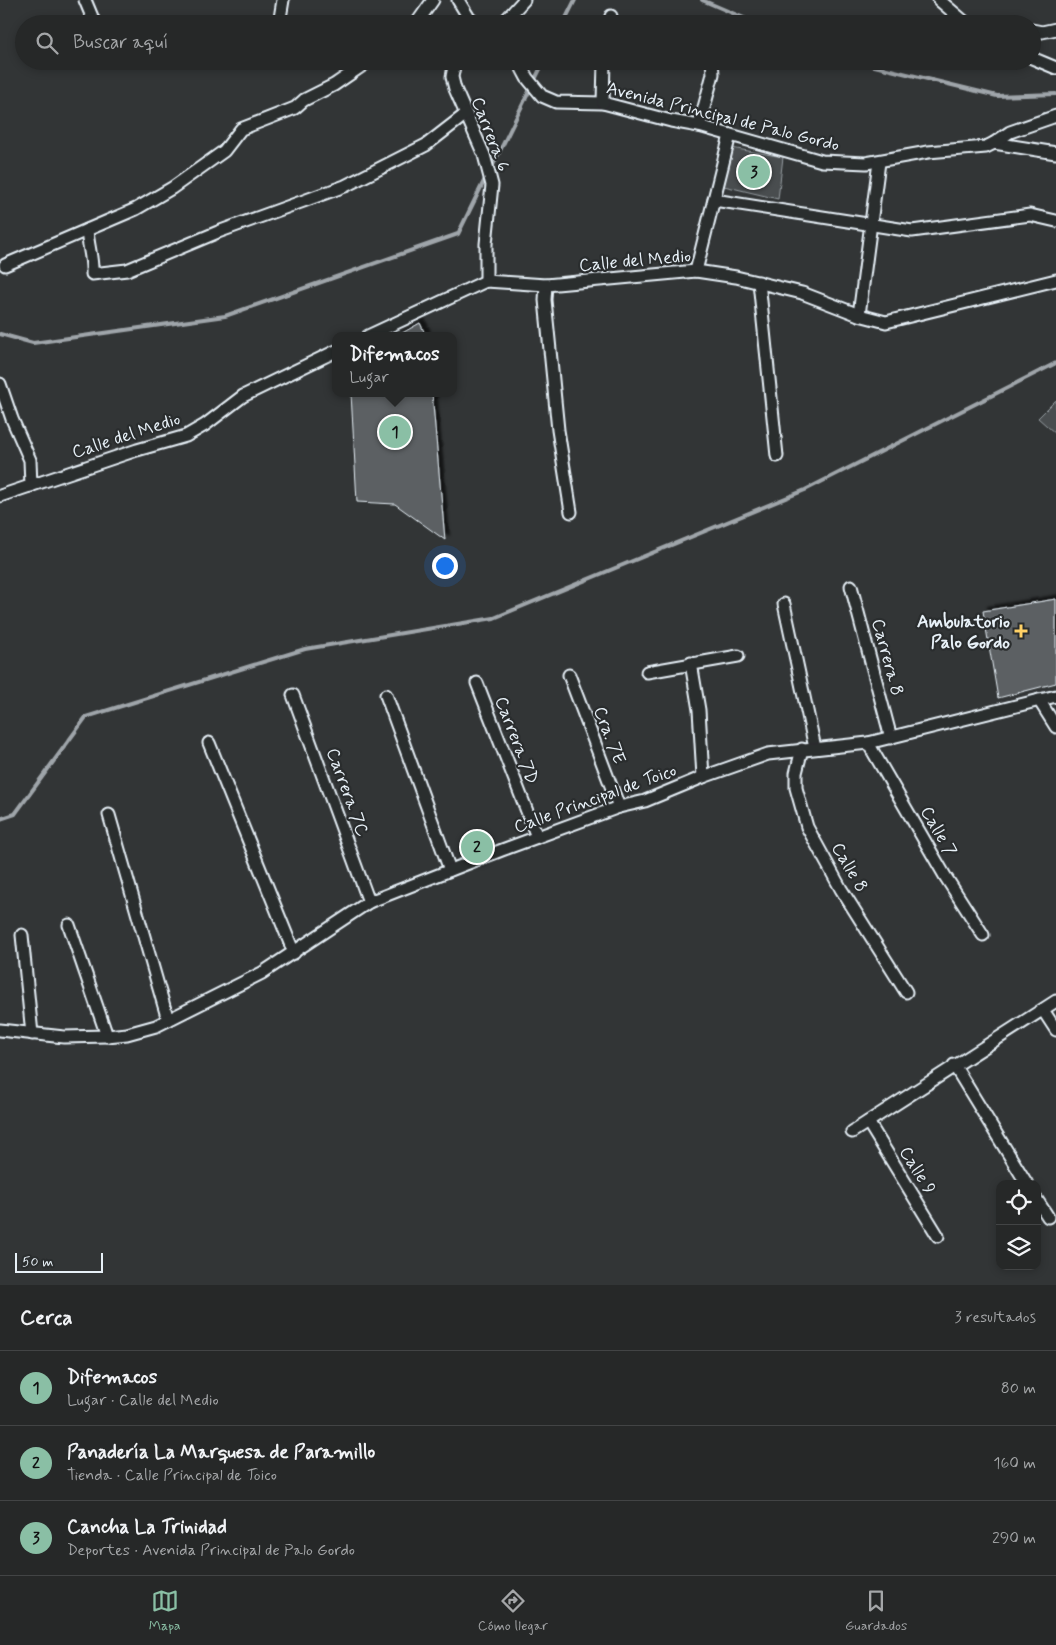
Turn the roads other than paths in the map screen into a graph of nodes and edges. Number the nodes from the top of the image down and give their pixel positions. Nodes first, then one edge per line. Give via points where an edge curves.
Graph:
1 (85, 0) edge
2 (283, 0) edge
3 (433, 0) edge
4 (458, 0) edge
5 (524, 0) edge
6 (938, 0) edge
7 (91, 15) edge
8 (280, 15) edge
9 (422, 15) edge
10 (466, 15) edge
11 (510, 15) edge
12 (956, 15) edge
13 (1056, 30) edge
14 (1041, 32) edge
15 (1041, 62) edge
16 (1056, 68) edge
17 (356, 70) edge
18 (453, 70) edge
19 (523, 70) edge
20 (604, 70) edge
21 (713, 70) edge
22 (603, 103) junction
23 (466, 114) junction
24 (1056, 116) edge
25 (699, 126) junction
26 (730, 136) junction
27 (994, 143) junction
28 (1056, 152) edge
29 (879, 162) junction
30 (714, 200) junction
31 (1056, 221) edge
32 (872, 226) junction
33 (88, 230) junction
34 (5, 264) dead end
35 (696, 271) junction
36 (486, 280) junction
37 (1056, 280) edge
38 (759, 282) junction
39 (546, 285) junction
40 (859, 315) junction
41 (376, 332) edge
42 (332, 353) edge
43 (0, 384) edge
44 (776, 456) dead end
45 (31, 486) junction
46 (0, 496) edge
47 (571, 512) dead end
48 (851, 586) dead end
49 (784, 604) dead end
50 (738, 656) dead end
51 (691, 663) junction
52 (646, 672) dead end
53 (569, 675) dead end
54 (477, 683) dead end
55 (386, 694) dead end
56 (293, 695) dead end
57 (1056, 696) edge
58 (1040, 700) junction
59 (1056, 727) edge
60 (891, 738) junction
61 (209, 743) dead end
62 (868, 743) junction
63 (815, 748) junction
64 (802, 749) junction
65 (703, 777) junction
66 (619, 807) junction
67 (109, 815) dead end
68 (538, 838) junction
69 (450, 870) junction
70 (369, 902) junction
71 (69, 925) dead end
72 (22, 935) dead end
73 (983, 935) dead end
74 (294, 953) junction
75 (906, 992) dead end
76 (1056, 1002) edge
77 (1043, 1010) junction
78 (168, 1020) junction
79 (0, 1030) edge
80 (1056, 1030) edge
81 (32, 1034) junction
82 (107, 1036) junction
83 (954, 1065) junction
84 (868, 1122) junction
85 (852, 1132) dead end
86 (1025, 1180) edge
87 (1041, 1206) edge
88 (1048, 1217) dead end
89 (938, 1236) dead end

1 - 7 street
2 - 8 street
3 - 9 street
4 - 10 street
5 - 11 street
6 - 12 street
13 - 14 street
15 - 16 street
17 - 33 street via 295,108 241,129 224,151 172,188 136,209
18 - 23 street, Carrera 6 via 452,77 460,105
19 - 22 street, Avenida Principal de Palo Gordo via 542,96 556,102
20 - 22 street
21 - 25 street
22 - 25 street, Avenida Principal de Palo Gordo
23 - 33 street via 426,145 345,186 218,232 127,270 92,274
23 - 36 street, Carrera 6 via 484,155 492,185
24 - 27 street via 1010,132
25 - 26 street, Avenida Principal de Palo Gordo
26 - 29 street, Avenida Principal de Palo Gordo via 822,161 845,164
26 - 30 street
27 - 28 street, Avenida Principal de Palo Gordo
27 - 29 street, Avenida Principal de Palo Gordo via 986,147 928,152
29 - 32 street
30 - 32 street
30 - 35 street
31 - 32 street via 1030,215 912,231
32 - 40 street
33 - 34 street
35 - 38 street, Calle del Medio
35 - 39 street, Calle del Medio
36 - 39 street, Calle del Medio
36 - 41 street
37 - 40 street, Calle del Medio via 886,322
38 - 40 street, Calle del Medio via 802,293
38 - 44 street
39 - 47 street via 558,430
42 - 45 street, Calle del Medio via 243,396 186,436
43 - 45 street via 30,460
45 - 46 street, Calle del Medio
48 - 60 street, Carrera 8
49 - 63 street
50 - 51 street
51 - 52 street
51 - 65 street via 699,710
53 - 66 street, Cra. 7E
54 - 68 street, Carrera 7D
55 - 69 street
56 - 70 street, Carrera 7C
57 - 58 street, Calle Principal de Toico
58 - 59 street
58 - 60 street, Calle Principal de Toico
60 - 62 street, Calle Principal de Toico
61 - 74 street
62 - 63 street, Calle Principal de Toico
62 - 73 street, Calle 7
63 - 64 street, Calle Principal de Toico
64 - 65 street, Calle Principal de Toico via 768,754
64 - 75 street, Calle 8 via 796,788 807,827
65 - 66 street, Calle Principal de Toico via 645,801
66 - 68 street, Calle Principal de Toico
67 - 78 street
68 - 69 street, Calle Principal de Toico
69 - 70 street, Calle Principal de Toico
70 - 74 street, Calle Principal de Toico
71 - 82 street
72 - 81 street
74 - 78 street, Calle Principal de Toico via 262,973
76 - 77 street
77 - 80 street
77 - 83 street
78 - 82 street, Calle Principal de Toico via 146,1029
79 - 81 street, Calle Principal de Toico
81 - 82 street, Calle Principal de Toico
83 - 84 street
83 - 86 street
84 - 85 street
84 - 89 street, Calle 9
87 - 88 street

